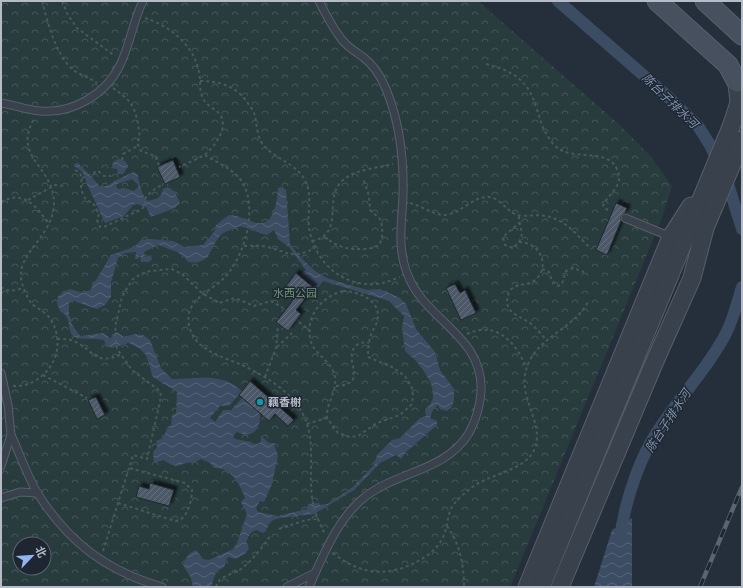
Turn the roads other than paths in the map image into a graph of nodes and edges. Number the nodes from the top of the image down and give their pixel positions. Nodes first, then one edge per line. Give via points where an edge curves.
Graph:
1 (143, 1) edge
2 (319, 1) edge
3 (657, 1) edge
4 (705, 1) edge
5 (742, 35) edge
6 (737, 82) joint
7 (1, 103) edge
8 (742, 129) edge
9 (732, 143) edge
10 (704, 203) junction
11 (625, 218) dead end
12 (671, 237) junction
13 (1, 373) edge
14 (11, 435) junction
15 (1, 466) edge
16 (38, 493) junction
17 (1, 498) edge
18 (315, 574) junction
19 (162, 587) edge
20 (287, 587) edge
21 (310, 587) edge
22 (527, 587) edge
23 (541, 587) edge
24 (547, 587) edge
25 (560, 587) edge

1 - 7 lane via 122,61 98,94 77,105 52,112
2 - 18 lane via 344,42 365,58 379,75 396,117 401,139 401,249 407,275 427,305 460,337 476,359 480,373 481,398 478,413 469,433 454,451 438,463 389,481 364,497 341,524
3 - 6 main road via 728,65
4 - 5 main road
6 - 9 street via 739,94
8 - 9 street
9 - 10 street
10 - 12 street via 687,214
10 - 23 street
10 - 24 street via 686,255
10 - 25 street via 704,228 692,278
11 - 12 lane
12 - 22 street
13 - 14 lane
14 - 15 lane
14 - 16 lane
16 - 17 lane via 20,492
16 - 19 lane via 68,534 100,560 130,576
18 - 20 lane
18 - 21 lane

